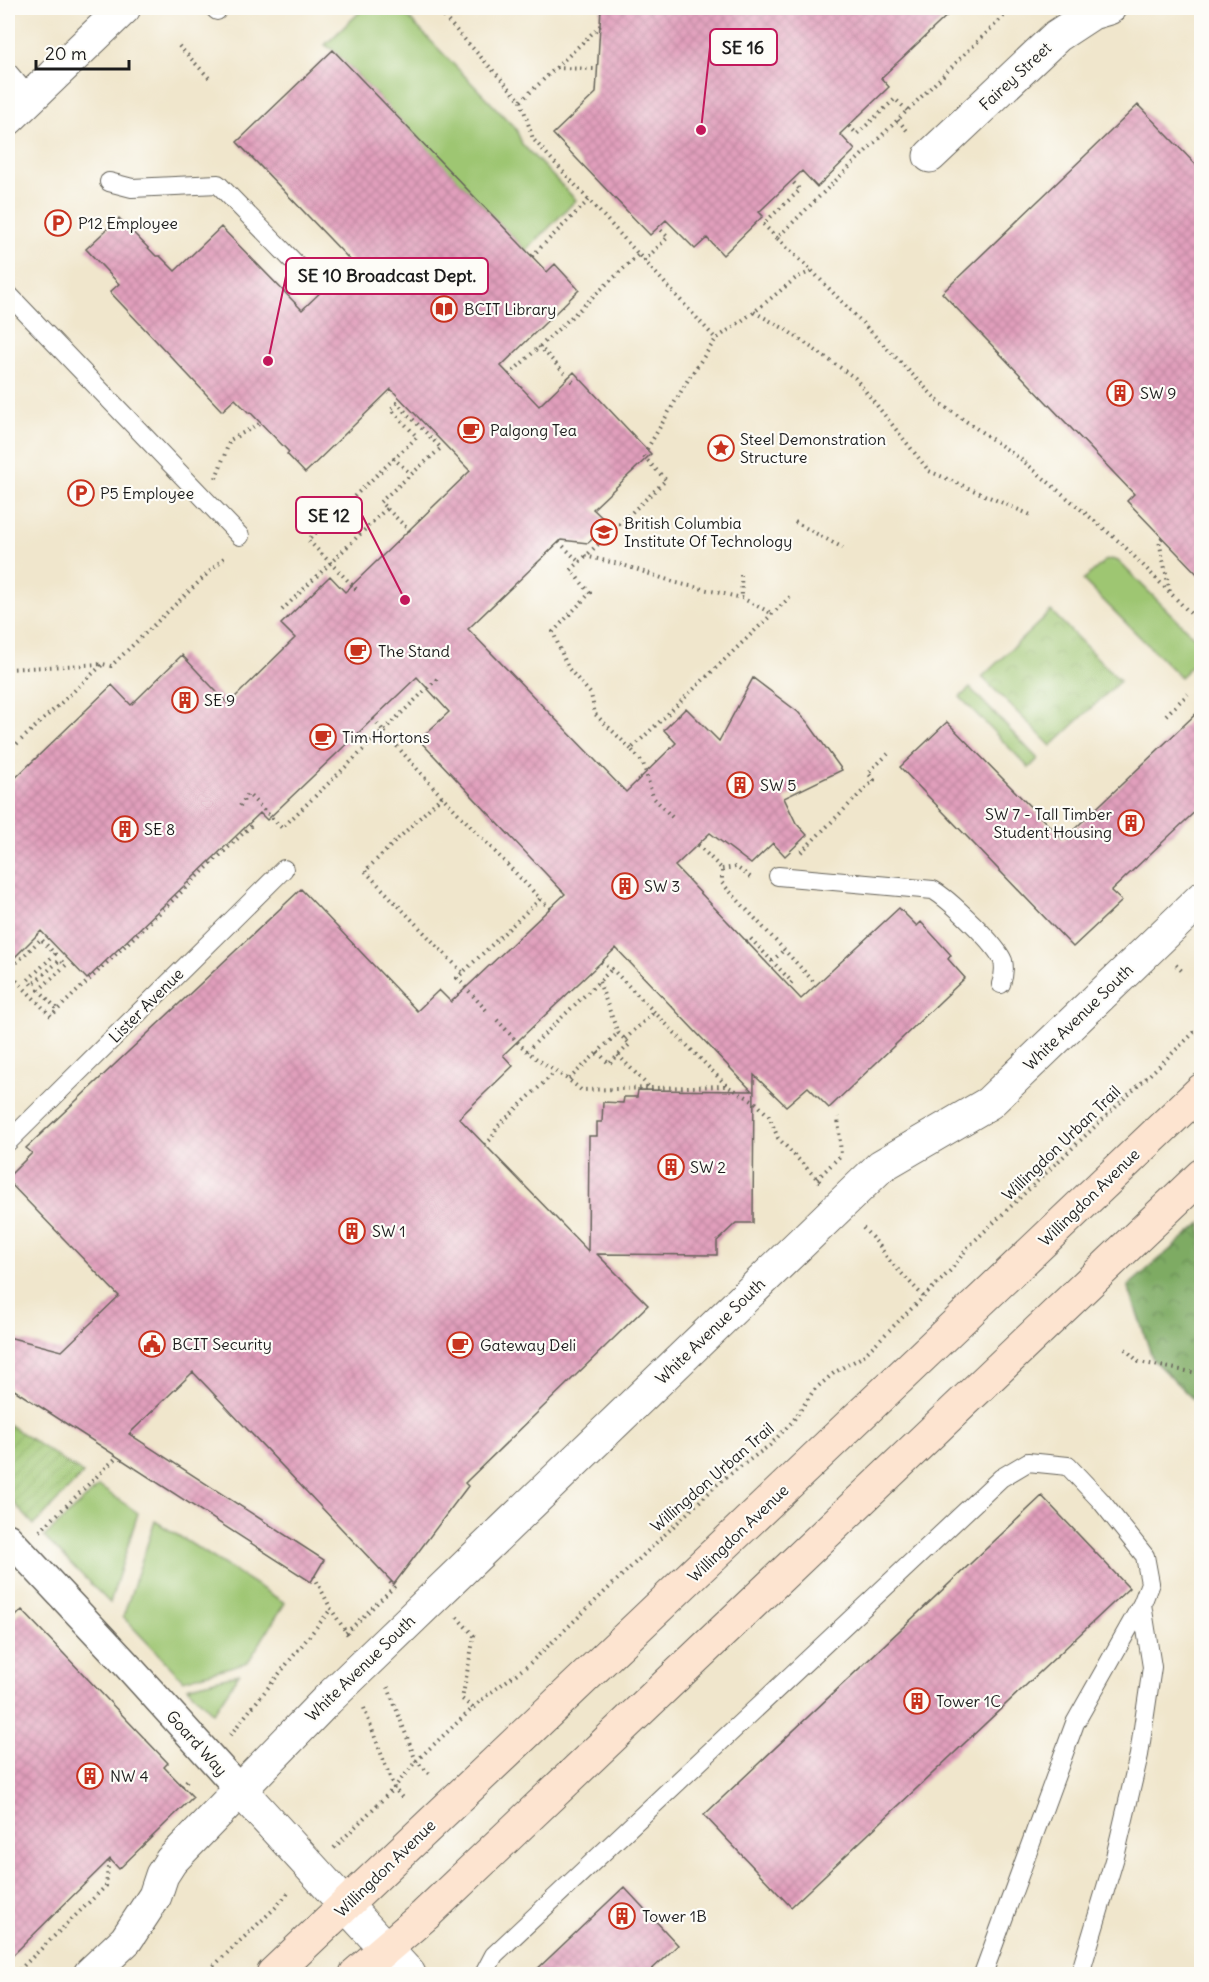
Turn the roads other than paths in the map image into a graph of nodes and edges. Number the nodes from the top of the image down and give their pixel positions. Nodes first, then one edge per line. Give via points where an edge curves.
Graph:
1 (124, 8) edge
2 (1108, 8) edge
3 (8, 72) edge
4 (19, 109) edge
5 (930, 156) dead end
6 (110, 182) dead end
7 (295, 263) dead end
8 (8, 294) edge
9 (240, 537) dead end
10 (284, 869) dead end
11 (778, 876) road end
12 (1202, 898) edge
13 (1001, 984) dead end
14 (1202, 1090) edge
15 (8, 1142) edge
16 (1202, 1175) edge
17 (14, 1553) edge
18 (1142, 1604) junction
19 (240, 1790) junction
20 (347, 1905) junction
21 (386, 1949) junction
22 (90, 1974) edge
23 (273, 1974) edge
24 (356, 1974) edge
25 (409, 1974) edge
26 (484, 1974) edge
27 (983, 1974) edge
28 (1080, 1974) edge

1 - 4 street
2 - 5 street, Fairey Street via 1057,36
3 - 4 lane
6 - 7 lane via 132,188 218,183
8 - 9 lane
10 - 15 lane, Lister Avenue
11 - 13 lane via 933,890 945,897 994,948 1004,967
12 - 19 street, White Avenue South via 989,1103 881,1166 369,1659
14 - 20 main road, Willingdon Avenue
16 - 21 main road
17 - 19 street, Goard Way via 125,1663
18 - 26 lane via 1150,1583 1145,1556 1101,1501 1068,1466 1028,1462 1001,1478 520,1930 494,1955
18 - 27 lane via 1075,1723
18 - 28 lane via 1152,1666 1139,1755 1115,1857
19 - 20 street, Goard Way
19 - 22 street, White Avenue South via 171,1861 155,1896 126,1940
20 - 21 street, Goard Way
20 - 23 main road, Willingdon Avenue
21 - 24 main road
21 - 25 street, Goard Way

